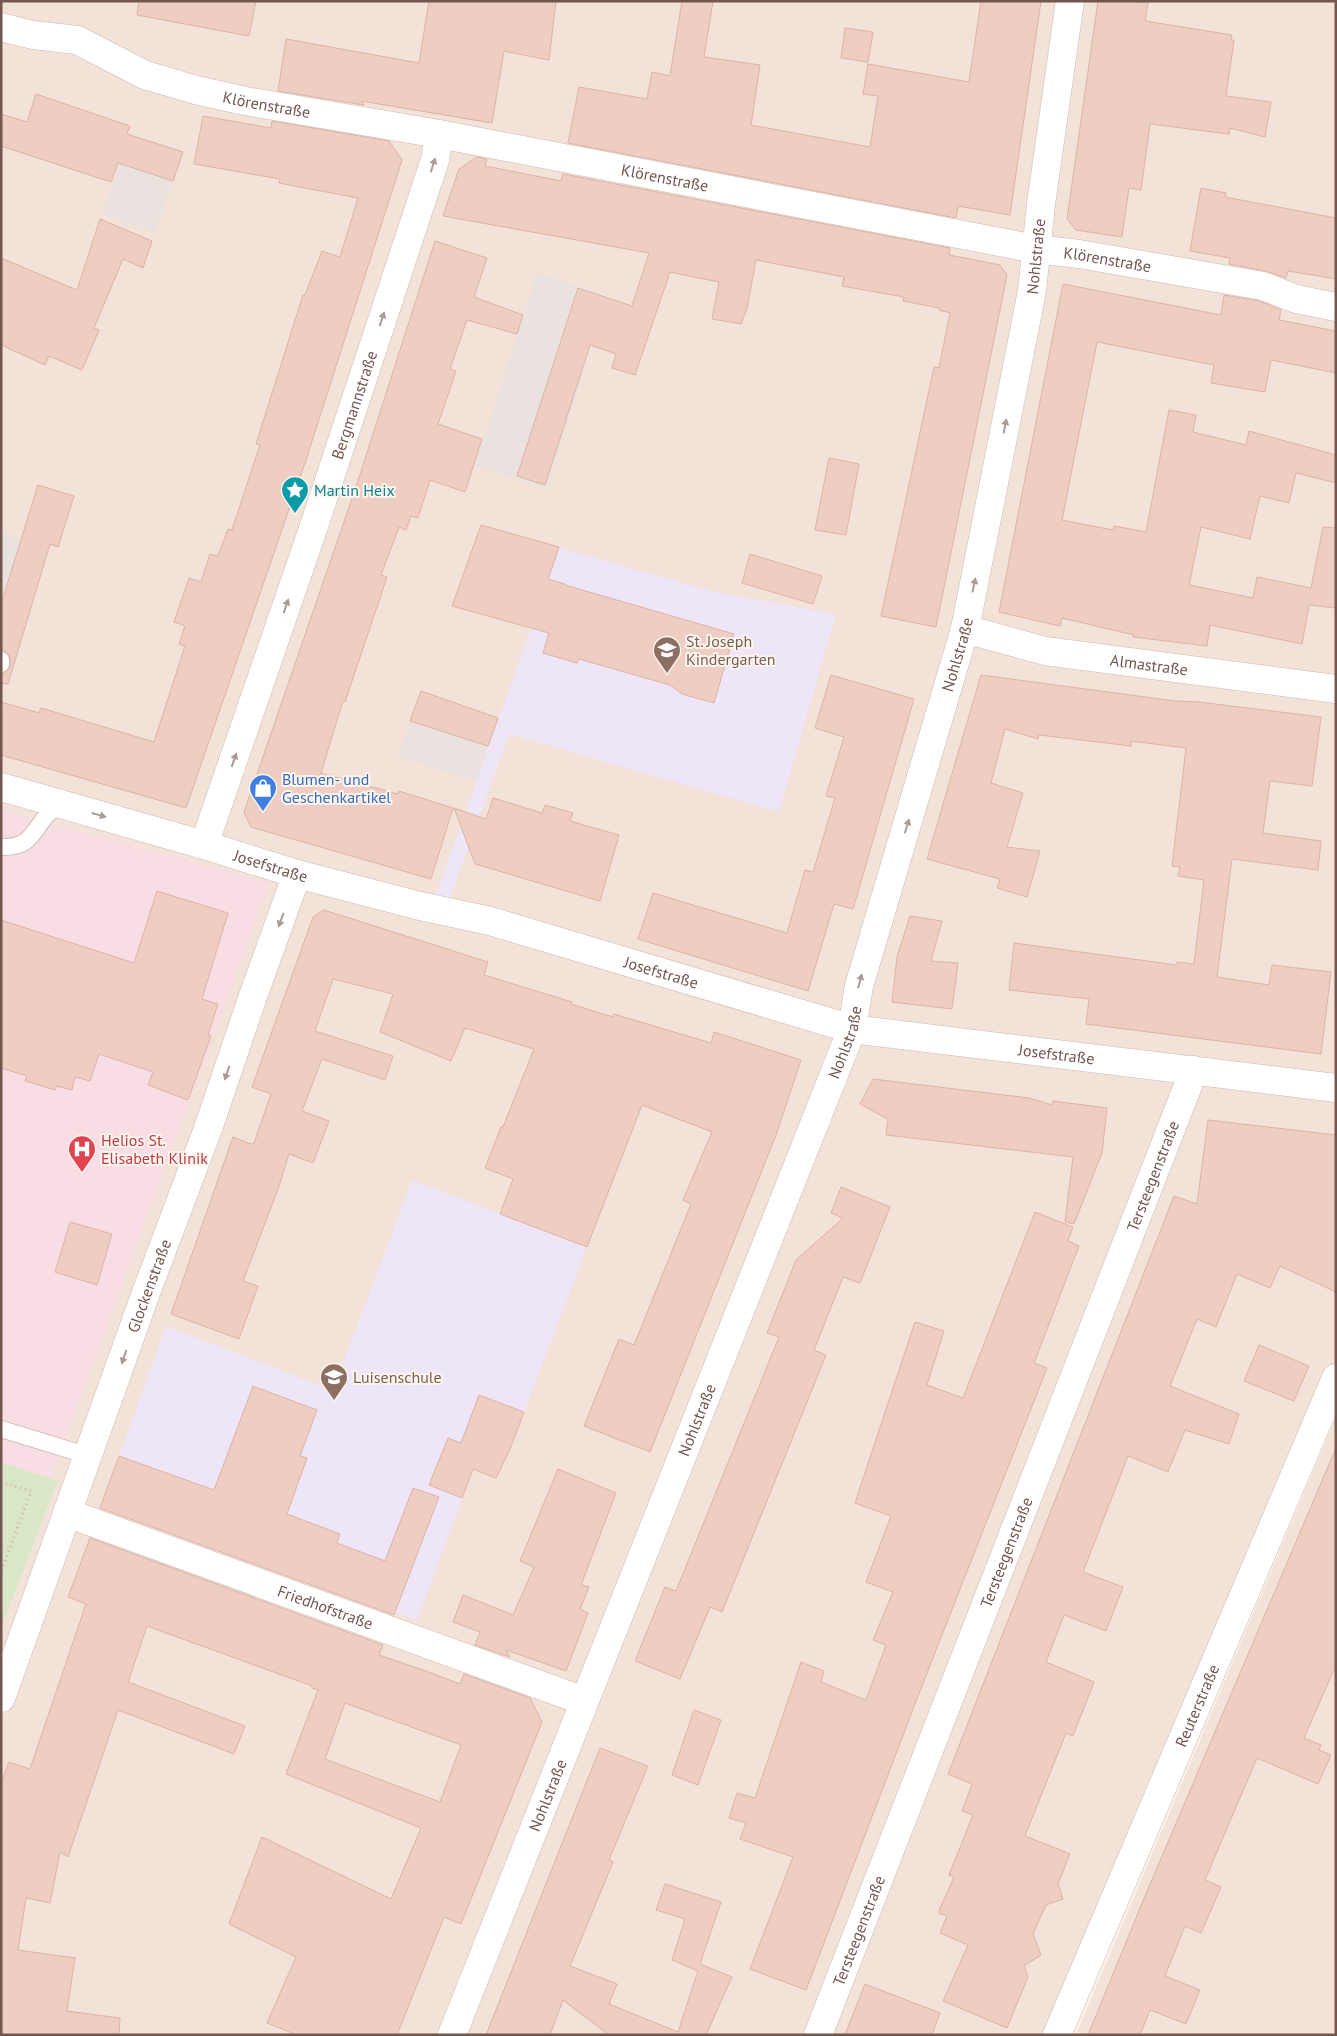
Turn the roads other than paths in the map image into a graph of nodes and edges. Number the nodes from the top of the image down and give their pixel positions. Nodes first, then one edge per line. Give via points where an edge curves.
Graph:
1 (1070, 1) edge
2 (1, 27) edge
3 (439, 134) junction
4 (1036, 249) junction
5 (1336, 307) edge
6 (965, 629) junction
7 (1336, 689) edge
8 (1, 787) edge
9 (61, 804) junction
10 (204, 845) junction
11 (1, 847) edge
12 (298, 874) junction
13 (852, 1030) junction
14 (1194, 1070) junction
15 (1336, 1088) edge
16 (1336, 1378) edge
17 (1, 1429) edge
18 (89, 1456) junction
19 (67, 1513) junction
20 (1, 1698) edge
21 (584, 1701) junction
22 (452, 2035) edge
23 (818, 2035) edge
24 (1058, 2035) edge

1 - 4 street, Nohlstraße
2 - 3 street, Klörenstraße via 77,40 145,75 196,90
3 - 4 street, Klörenstraße
10 -> 3 street, Bergmannstraße via 435,160
4 - 5 street, Klörenstraße via 1263,286 1296,299
6 -> 4 street, Nohlstraße via 1032,291
6 - 7 street, Almastraße via 1045,651
13 -> 6 street, Nohlstraße via 859,986
8 - 9 street, Josefstraße
9 -> 10 street, Josefstraße
9 - 11 lane via 48,814 33,837
10 - 12 street, Josefstraße
12 - 13 street, Josefstraße via 498,923
12 -> 18 street, Glockenstraße
13 - 14 street, Josefstraße
13 - 21 street, Nohlstraße
14 - 15 street, Josefstraße
14 - 23 street, Tersteegenstraße
16 - 24 street, Reuterstraße
17 - 18 lane
18 - 19 street, Glockenstraße
19 - 20 street, Glockenstraße
19 - 21 street, Friedhofstraße
21 - 22 street, Nohlstraße

